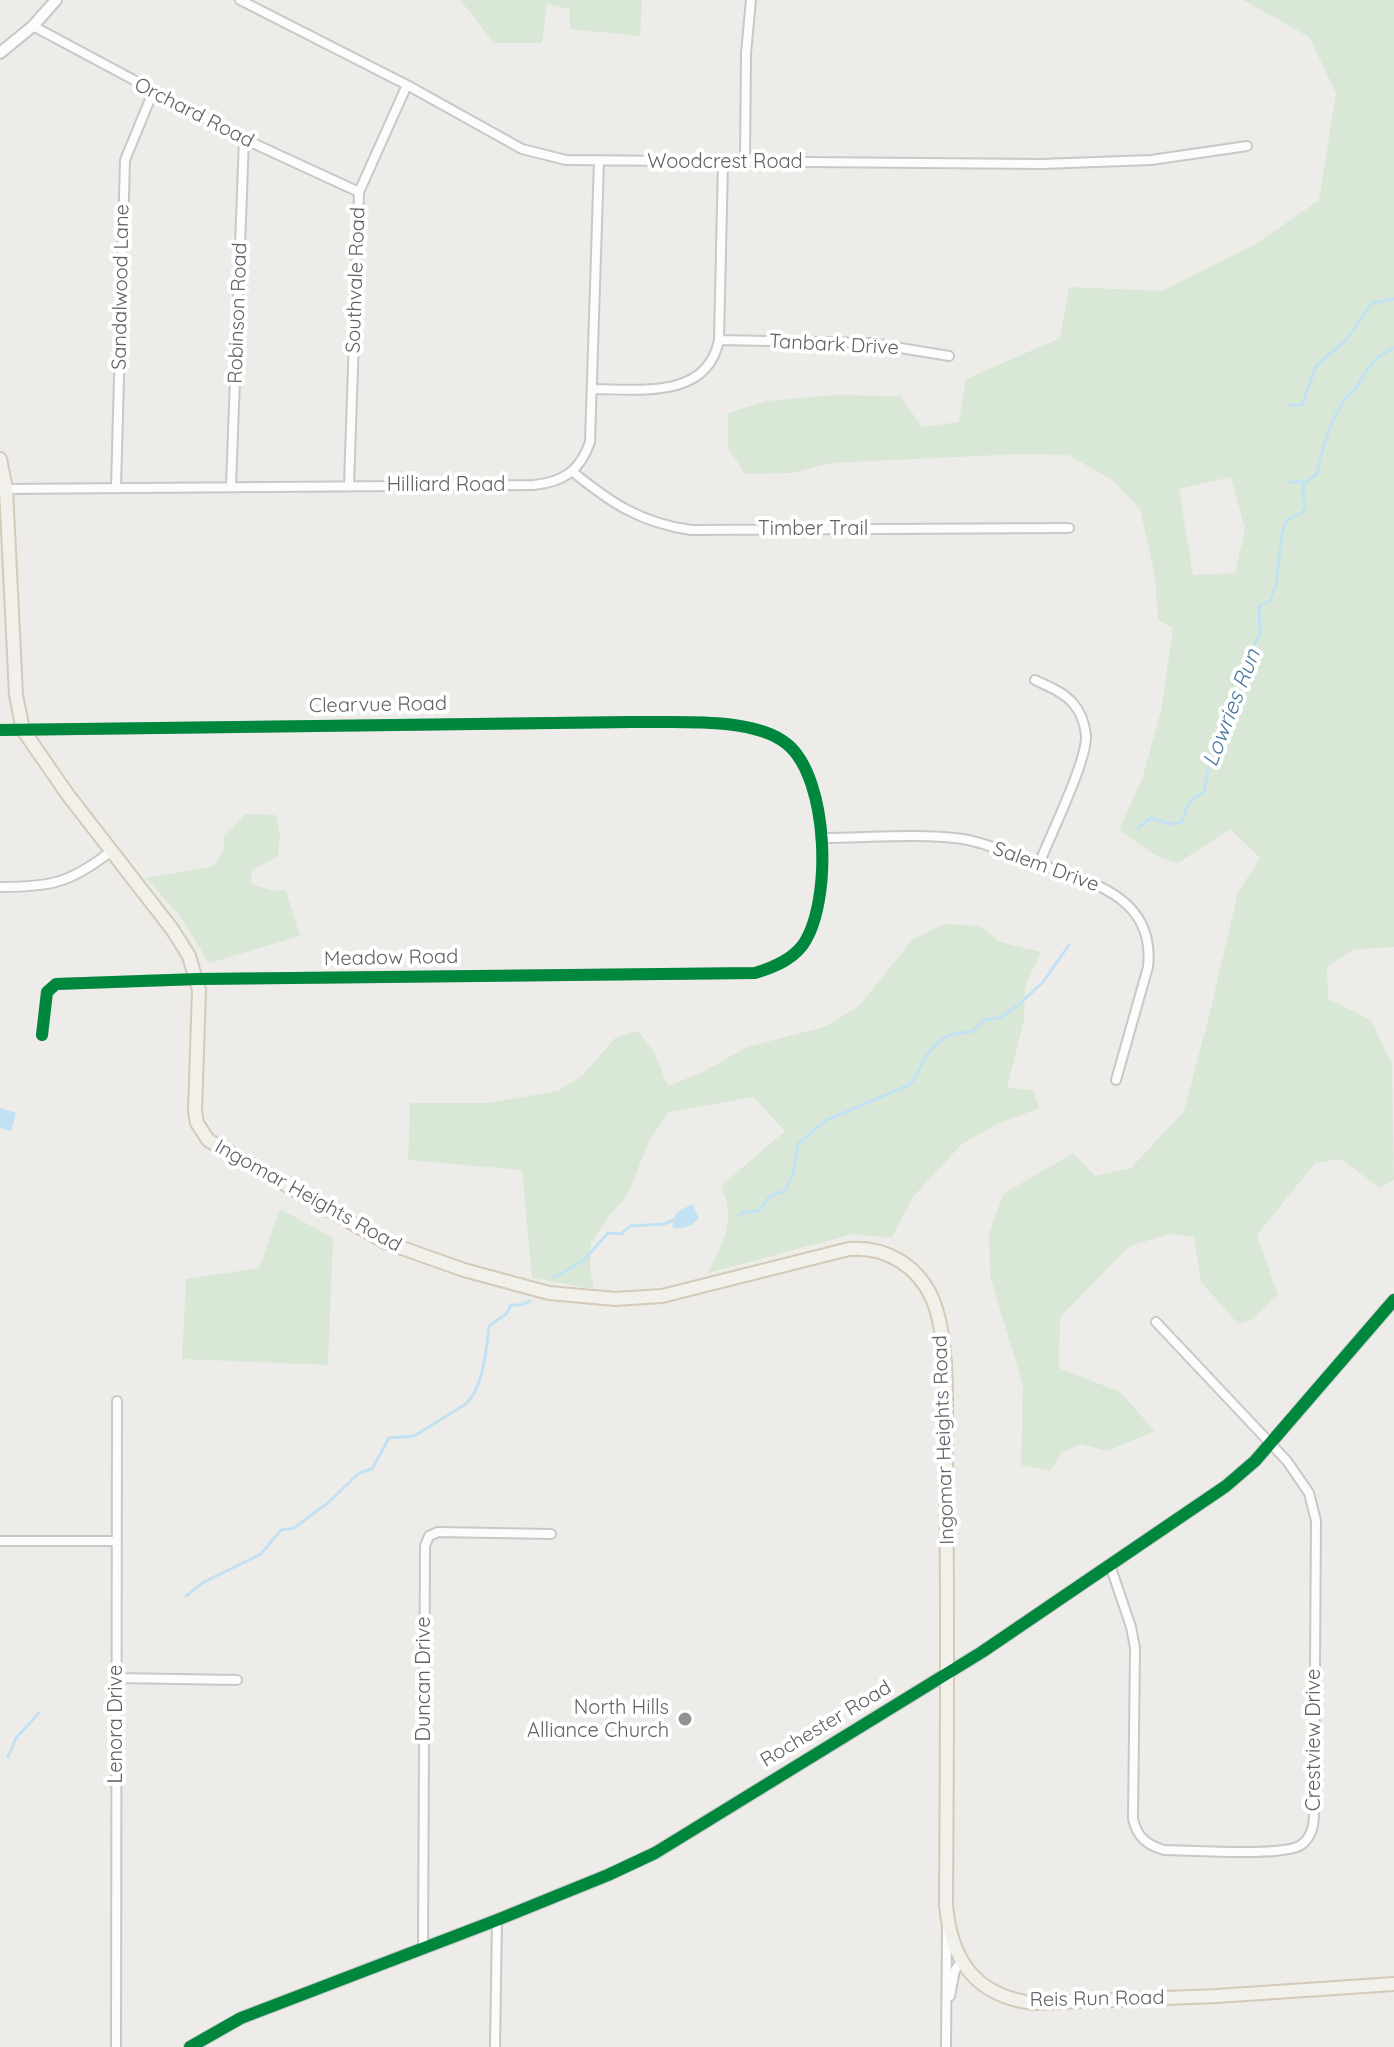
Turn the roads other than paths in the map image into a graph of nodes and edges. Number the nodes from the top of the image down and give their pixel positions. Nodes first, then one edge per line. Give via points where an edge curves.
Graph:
1 (56, 0) edge
2 (240, 0) edge
3 (751, 0) edge
4 (33, 26) junction
5 (0, 53) edge
6 (407, 85) junction
7 (153, 92) junction
8 (244, 139) junction
9 (1247, 146) dead end
10 (599, 161) junction
11 (723, 162) junction
12 (745, 162) junction
13 (359, 192) junction
14 (719, 340) junction
15 (949, 356) dead end
16 (593, 389) junction
17 (0, 459) edge
18 (573, 472) junction
19 (349, 485) junction
20 (231, 486) junction
21 (116, 487) junction
22 (3, 489) edge
23 (1069, 528) dead end
24 (1035, 680) dead end
25 (0, 730) edge
26 (23, 730) junction
27 (821, 838) junction
28 (110, 852) junction
29 (1039, 864) junction
30 (0, 887) edge
31 (198, 979) junction
32 (42, 1035) dead end
33 (1116, 1080) dead end
34 (1394, 1300) edge
35 (1156, 1322) dead end
36 (117, 1401) dead end
37 (1269, 1444) junction
38 (551, 1534) dead end
39 (0, 1541) edge
40 (115, 1541) junction
41 (1110, 1565) junction
42 (947, 1674) junction
43 (117, 1678) junction
44 (237, 1680) dead end
45 (497, 1920) junction
46 (947, 1920) junction
47 (423, 1948) junction
48 (961, 1962) junction
49 (1394, 1984) edge
50 (945, 2008) junction
51 (116, 2047) edge
52 (190, 2047) edge
53 (495, 2047) edge
54 (946, 2047) edge

1 - 4 street
2 - 6 street, Woodcrest Road
3 - 12 street
4 - 5 street
4 - 7 street, Orchard Road
6 - 10 street, Woodcrest Road via 522,149 558,159
6 - 13 street, Southvale Road
7 - 8 street, Orchard Road
7 - 21 street, Sandalwood Lane via 125,160
8 - 13 street, Orchard Road
8 - 20 street, Robinson Road
9 - 12 street, Woodcrest Road via 1116,163
10 - 11 street, Woodcrest Road
10 - 16 street
11 - 12 street, Woodcrest Road
11 - 14 street
13 - 19 street, Southvale Road
14 - 15 street, Tanbark Drive via 870,343
14 - 16 street via 707,367 681,385
16 - 18 street via 590,442
17 - 22 main road, Ingomar Heights Road
18 - 19 street, Hilliard Road via 534,485
18 - 23 street, Timber Trail via 630,513 691,530
19 - 20 street, Hilliard Road
20 - 21 street, Hilliard Road
21 - 22 street, Hilliard Road
22 - 26 main road, Ingomar Heights Road via 16,695
24 - 29 street via 1074,704 1086,737
25 - 26 street, Clearvue Road
26 - 27 street, Clearvue Road via 730,725 769,732 801,761 817,796
26 - 28 main road, Ingomar Heights Road
27 - 29 street, Salem Drive via 960,839
27 - 31 street, Meadow Road via 812,926 800,948 755,973
28 - 30 street via 67,880
28 - 31 main road, Ingomar Heights Road via 181,942
29 - 33 street, Salem Drive via 1120,898 1143,923 1148,937 1148,967
31 - 32 street, Meadow Road via 56,984 47,992
31 - 42 main road, Ingomar Heights Road via 194,1095 201,1132 227,1154 406,1251 549,1293 595,1298 686,1291 849,1249 883,1251 911,1269 931,1295 942,1337
34 - 37 street, Rochester Road
35 - 37 street
36 - 40 street, Lenora Drive
37 - 41 street, Rochester Road via 1226,1486
37 - 41 street, Crestview Drive via 1309,1493 1316,1521 1314,1822 1301,1845 1282,1851 1164,1850 1138,1833 1133,1819 1135,1648
38 - 47 street, Duncan Drive via 438,1532 425,1546
39 - 40 street
40 - 43 street, Lenora Drive
41 - 42 street, Rochester Road
42 - 45 street, Rochester Road via 655,1853
42 - 46 main road, Reis Run Road
43 - 44 street
43 - 51 street, Lenora Drive
45 - 47 street, Rochester Road
45 - 53 street
46 - 48 main road, Reis Run Road
46 - 50 street
47 - 52 street, Rochester Road via 241,2018
48 - 49 main road, Reis Run Road via 995,1993 1033,2003
48 - 50 street
50 - 54 street

